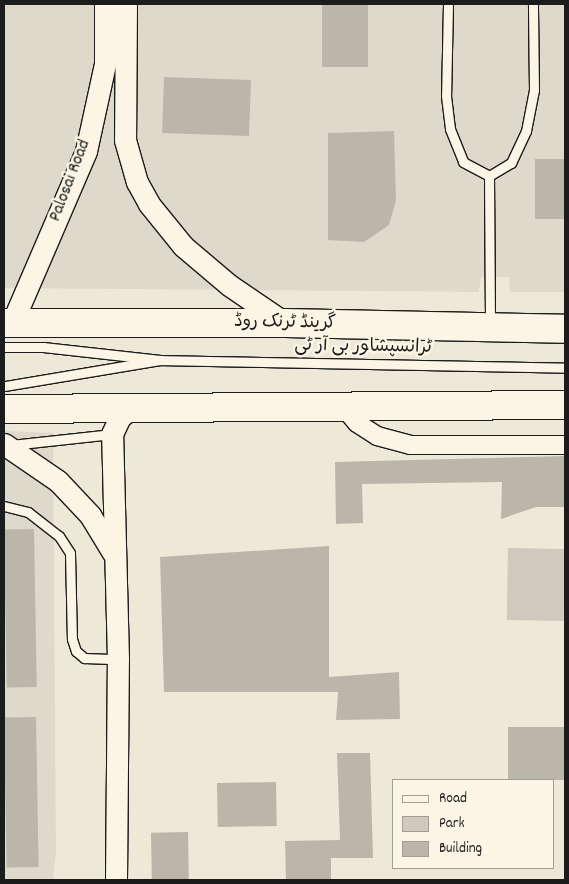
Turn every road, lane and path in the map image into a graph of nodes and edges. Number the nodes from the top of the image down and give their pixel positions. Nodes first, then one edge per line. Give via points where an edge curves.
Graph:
1 (105, 4) edge
2 (126, 4) edge
3 (448, 4) edge
4 (533, 4) edge
5 (489, 176) junction
6 (285, 323) junction
7 (490, 328) junction
8 (565, 330) edge
9 (7, 331) edge
10 (160, 360) junction
11 (565, 368) edge
12 (4, 386) edge
13 (342, 405) junction
14 (565, 405) edge
15 (131, 408) junction
16 (4, 409) edge
17 (112, 434) junction
18 (5, 445) edge
19 (565, 445) edge
20 (4, 506) edge
21 (116, 558) junction
22 (118, 659) junction
23 (116, 880) edge

1 - 9 street, Palosai Road via 105,64 86,151
2 - 6 street via 124,140 137,182 149,204 183,246 230,285
3 - 5 lane via 446,96 450,129 463,162
4 - 5 lane via 534,90 526,131 512,163
5 - 7 lane
6 - 7 highway, گرینڈ ٹرنک روڈ
6 - 9 highway, گرینڈ ٹرنک روڈ
7 - 8 highway, گرینڈ ٹرنک روڈ
9 - 10 lane, ٹرانسپشاور بی آر ٹی via 43,347
10 - 11 lane, ٹرانسپشاور بی آر ٹی
10 - 12 lane, ٹرانسپشاور بی آر ٹی
13 - 14 highway
13 - 15 highway
13 - 19 street via 357,424 377,436 410,445
15 - 16 highway
15 - 17 street via 120,417
17 - 18 lane
17 - 21 street
18 - 21 street via 58,481 90,515
20 - 22 lane via 28,512 59,536 70,553 72,639 76,651 84,658
21 - 22 street
22 - 23 street

